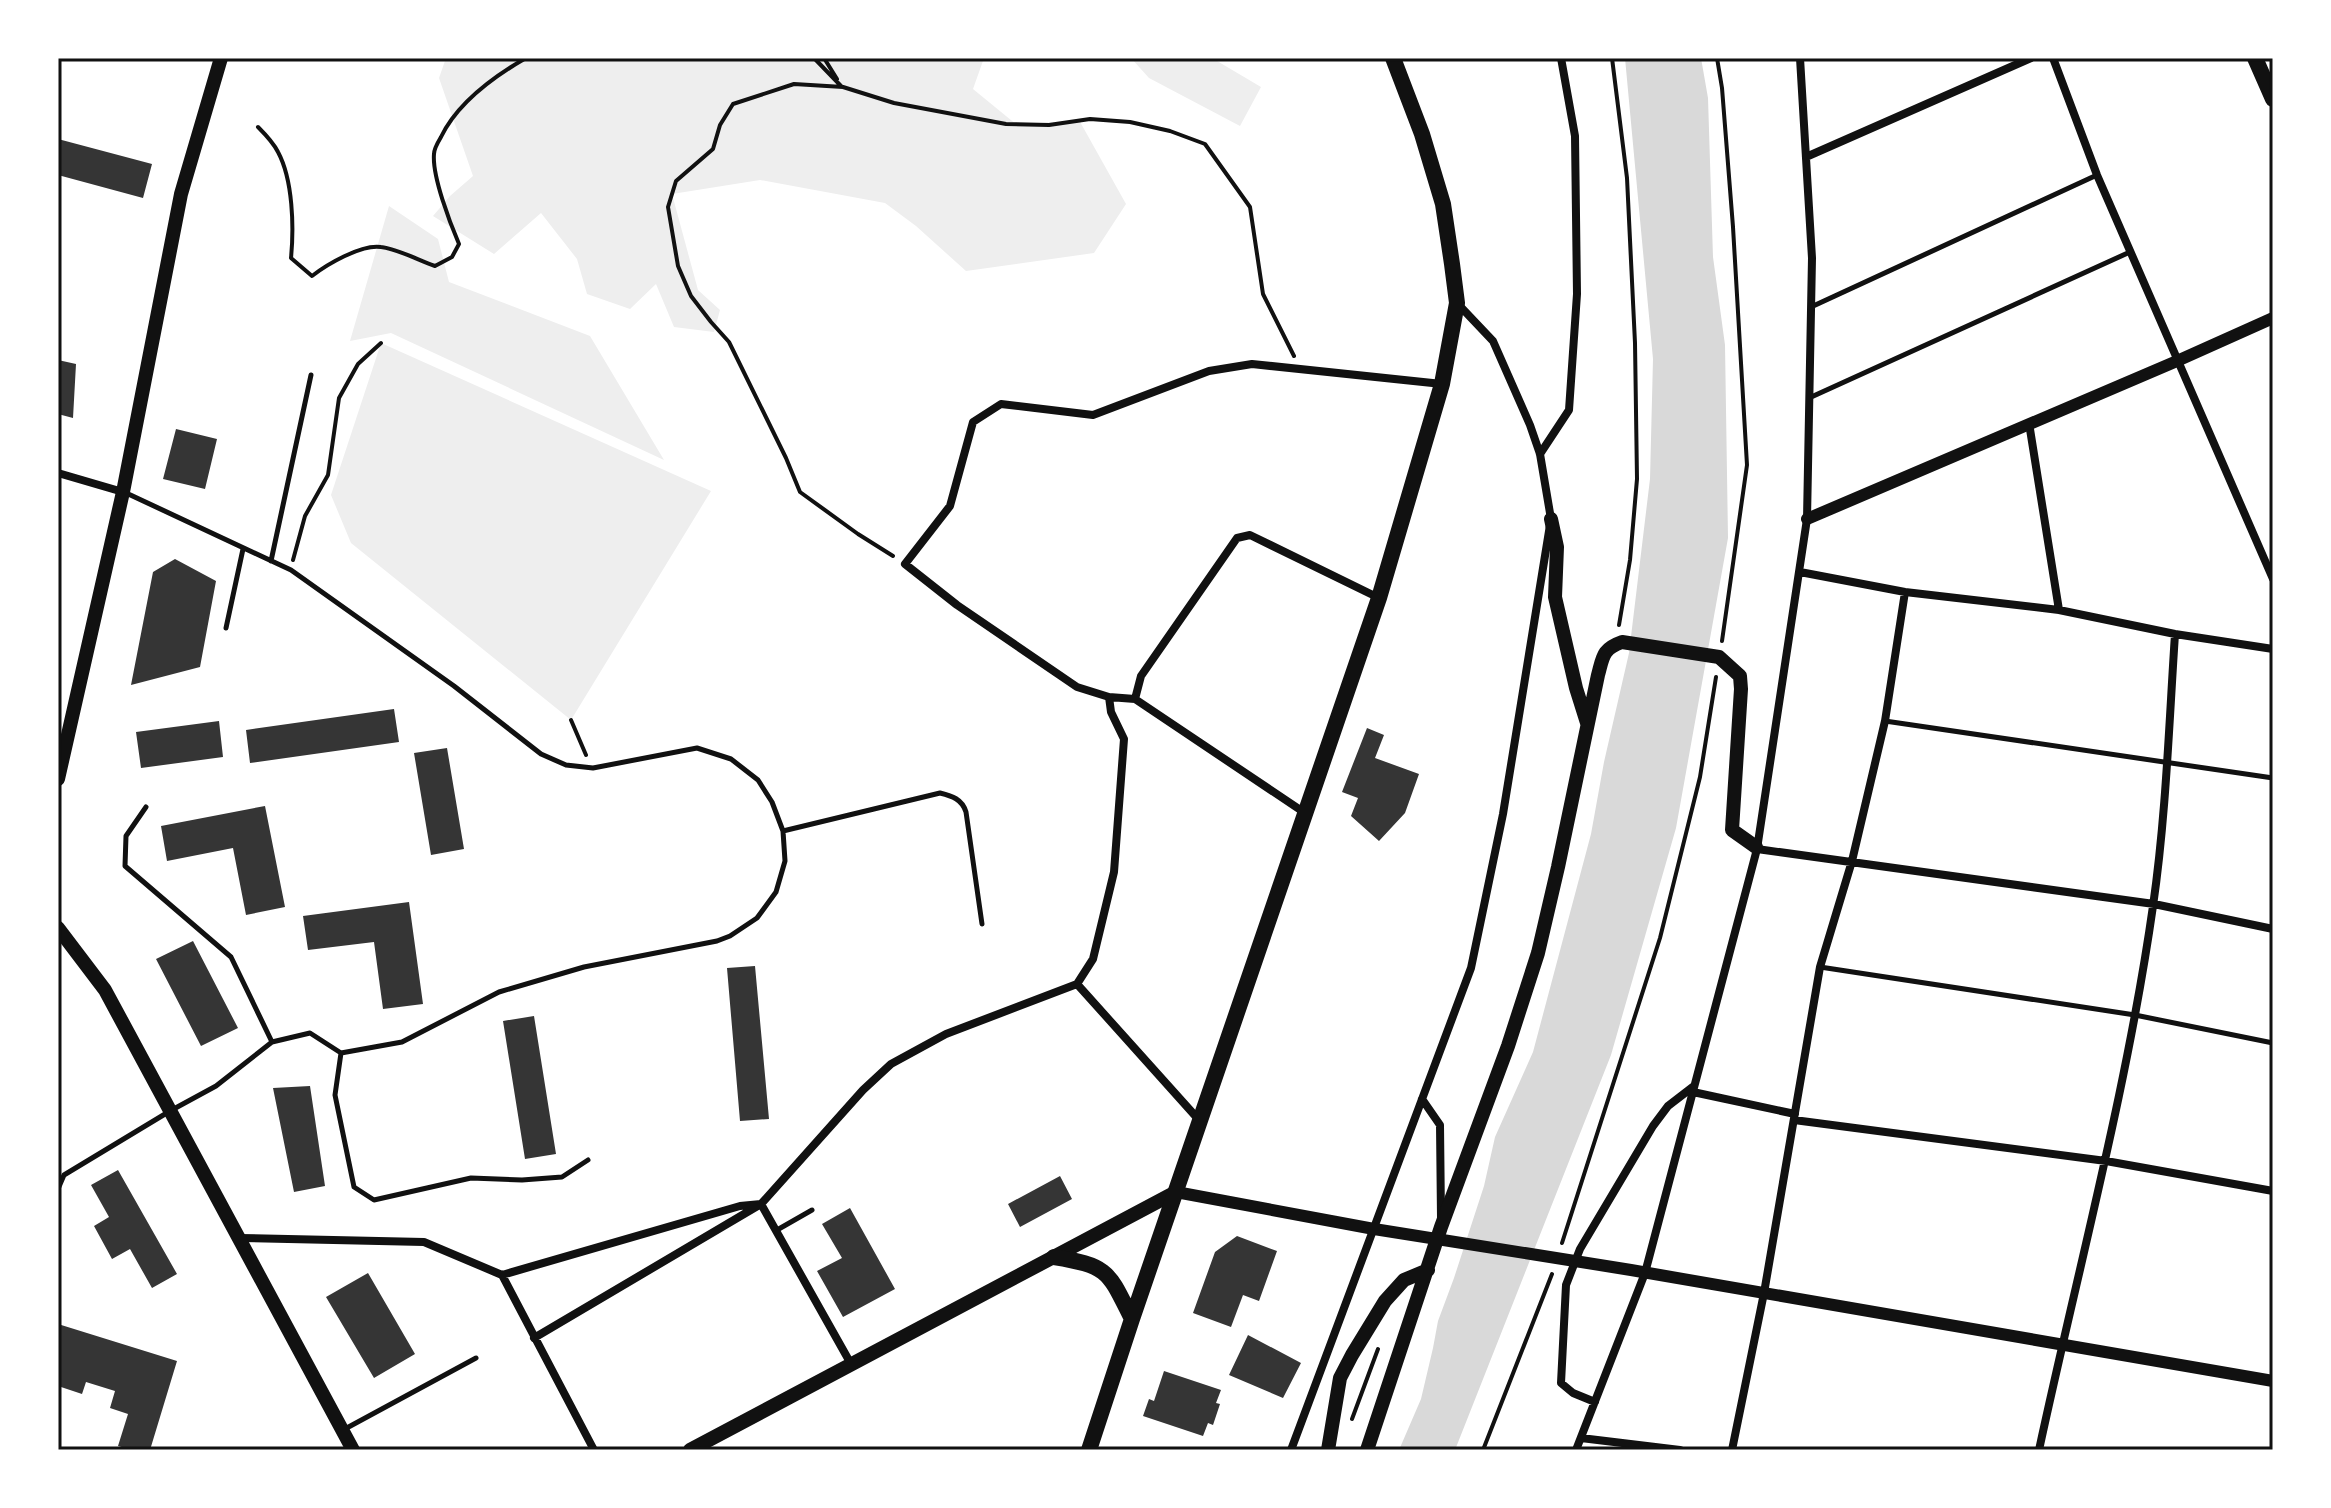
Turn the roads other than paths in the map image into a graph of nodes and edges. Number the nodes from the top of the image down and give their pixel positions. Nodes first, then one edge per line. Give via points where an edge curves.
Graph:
1 (221, 58) edge
2 (1393, 58) edge
3 (1561, 58) edge
4 (1800, 58) edge
5 (2031, 58) edge
6 (2053, 58) edge
7 (2255, 58) edge
8 (2273, 99) edge
9 (1806, 157) junction
10 (2097, 175) junction
11 (2131, 252) junction
12 (1457, 303) junction
13 (1810, 307) junction
14 (2273, 318) edge
15 (2177, 361) junction
16 (311, 375) dead end
17 (1442, 384) junction
18 (1809, 398) junction
19 (2029, 423) junction
20 (1540, 454) junction
21 (58, 473) edge
22 (123, 492) junction
23 (1551, 519) junction
24 (1807, 519) junction
25 (243, 549) junction
26 (271, 561) junction
27 (1800, 572) junction
28 (2273, 579) edge
29 (1905, 592) junction
30 (1379, 598) junction
31 (2059, 610) junction
32 (226, 628) dead end
33 (2175, 634) junction
34 (2273, 649) edge
35 (1109, 697) junction
36 (1135, 699) junction
37 (1885, 721) junction
38 (1589, 727) junction
39 (59, 760) edge
40 (2167, 762) junction
41 (2273, 778) edge
42 (58, 779) edge
43 (146, 807) dead end
44 (1305, 813) junction
45 (783, 831) junction
46 (1756, 848) junction
47 (1852, 861) junction
48 (2154, 904) junction
49 (982, 924) dead end
50 (58, 928) edge
51 (2273, 929) edge
52 (1820, 967) junction
53 (1077, 984) junction
54 (2135, 1015) junction
55 (272, 1042) junction
56 (2273, 1043) edge
57 (341, 1053) junction
58 (1693, 1089) junction
59 (1422, 1099) junction
60 (170, 1111) junction
61 (1794, 1117) junction
62 (1200, 1121) junction
63 (588, 1160) dead end
64 (2106, 1161) junction
65 (58, 1189) edge
66 (2273, 1191) edge
67 (1176, 1192) junction
68 (761, 1204) junction
69 (812, 1210) dead end
70 (1441, 1227) junction
71 (1374, 1229) junction
72 (777, 1230) junction
73 (238, 1238) junction
74 (1054, 1257) junction
75 (1428, 1270) junction
76 (1645, 1273) junction
77 (502, 1275) junction
78 (1764, 1293) junction
79 (1132, 1319) junction
80 (534, 1338) junction
81 (2062, 1345) junction
82 (476, 1358) dead end
83 (851, 1364) junction
84 (1321, 1372) junction
85 (1340, 1378) junction
86 (2273, 1381) edge
87 (1595, 1402) junction
88 (343, 1431) junction
89 (1581, 1438) junction
90 (353, 1450) edge
91 (594, 1450) edge
92 (690, 1450) edge
93 (1089, 1450) edge
94 (1291, 1450) edge
95 (1328, 1450) edge
96 (1367, 1450) edge
97 (1576, 1450) edge
98 (1680, 1450) edge
99 (1732, 1450) edge
100 (2039, 1450) edge

1 - 22 main road via 181,194
2 - 12 main road via 1443,204
3 - 20 street via 1575,136 1577,294 1569,410
4 - 9 street
5 - 9 street
6 - 10 street
7 - 8 main road
9 - 13 street
10 - 11 street
10 - 13 lane
11 - 15 street
11 - 18 lane
12 - 17 main road
12 - 20 street via 1493,341
13 - 18 street
14 - 15 street
15 - 19 street
15 - 28 street
16 - 26 lane
17 - 30 main road
17 - 35 street via 1252,364 1209,371 1093,415 1001,404 973,422 950,506 905,564 1077,687
18 - 24 street
19 - 24 street
19 - 31 street
20 - 23 street
21 - 22 street
22 - 25 lane
22 - 39 main road
23 - 38 main road via 1557,547 1555,597
23 - 59 street via 1503,814 1471,968
24 - 27 street
25 - 26 lane
25 - 32 lane
26 - 45 lane via 454,686 541,754 566,765 593,768 697,748 731,759 758,780
27 - 29 street
27 - 46 street
29 - 31 street
29 - 37 street
30 - 36 street via 1250,535 1237,538 1141,676
30 - 44 main road
31 - 33 street
33 - 34 street
33 - 40 street
35 - 36 street
35 - 53 street via 1124,739 1114,872 1093,959
36 - 44 street
37 - 40 lane
37 - 47 street
38 - 46 main road via 1608,647 1619,643 1715,656 1740,676 1732,830
38 - 70 main road via 1538,953
39 - 42 main road
40 - 41 lane
40 - 48 street
43 - 55 lane via 126,836 125,866 231,957
44 - 62 main road
45 - 49 lane via 940,793 951,796 966,812
45 - 57 lane via 785,861 776,892 757,918 730,936 584,967 499,992 402,1042
46 - 47 street
46 - 58 street
47 - 48 street
47 - 52 street
48 - 51 street
48 - 54 street
50 - 60 main road via 105,990
52 - 54 lane
52 - 61 street
53 - 62 street
53 - 68 street via 946,1034 891,1064
54 - 56 lane
54 - 64 street
55 - 57 lane via 310,1033
55 - 60 lane via 216,1086
57 - 63 lane via 335,1095 354,1187 374,1200 471,1178 562,1177
58 - 61 street
58 - 76 street
58 - 87 street via 1668,1106 1653,1126 1580,1249 1566,1285 1561,1383
59 - 70 street via 1440,1125
59 - 71 street
60 - 65 lane via 64,1175
60 - 73 main road
61 - 64 street
61 - 78 street
62 - 67 main road
64 - 66 street
64 - 81 street
67 - 71 street
67 - 74 main road
67 - 79 main road
68 - 72 street
68 - 77 street
68 - 80 street
69 - 72 lane
70 - 75 main road
71 - 76 street
71 - 84 street
72 - 83 street
73 - 77 street via 424,1242
73 - 88 main road
74 - 79 main road via 1089,1262 1111,1277
74 - 83 main road
75 - 85 main road via 1404,1280 1385,1301
75 - 96 main road
76 - 78 street
76 - 87 street
77 - 80 street
78 - 81 street
78 - 99 street
79 - 93 main road
80 - 91 street
81 - 86 street
81 - 100 street
82 - 88 lane
83 - 92 main road
84 - 85 street
84 - 94 street
85 - 95 main road
87 - 89 street
88 - 90 main road
89 - 97 street
89 - 98 street

